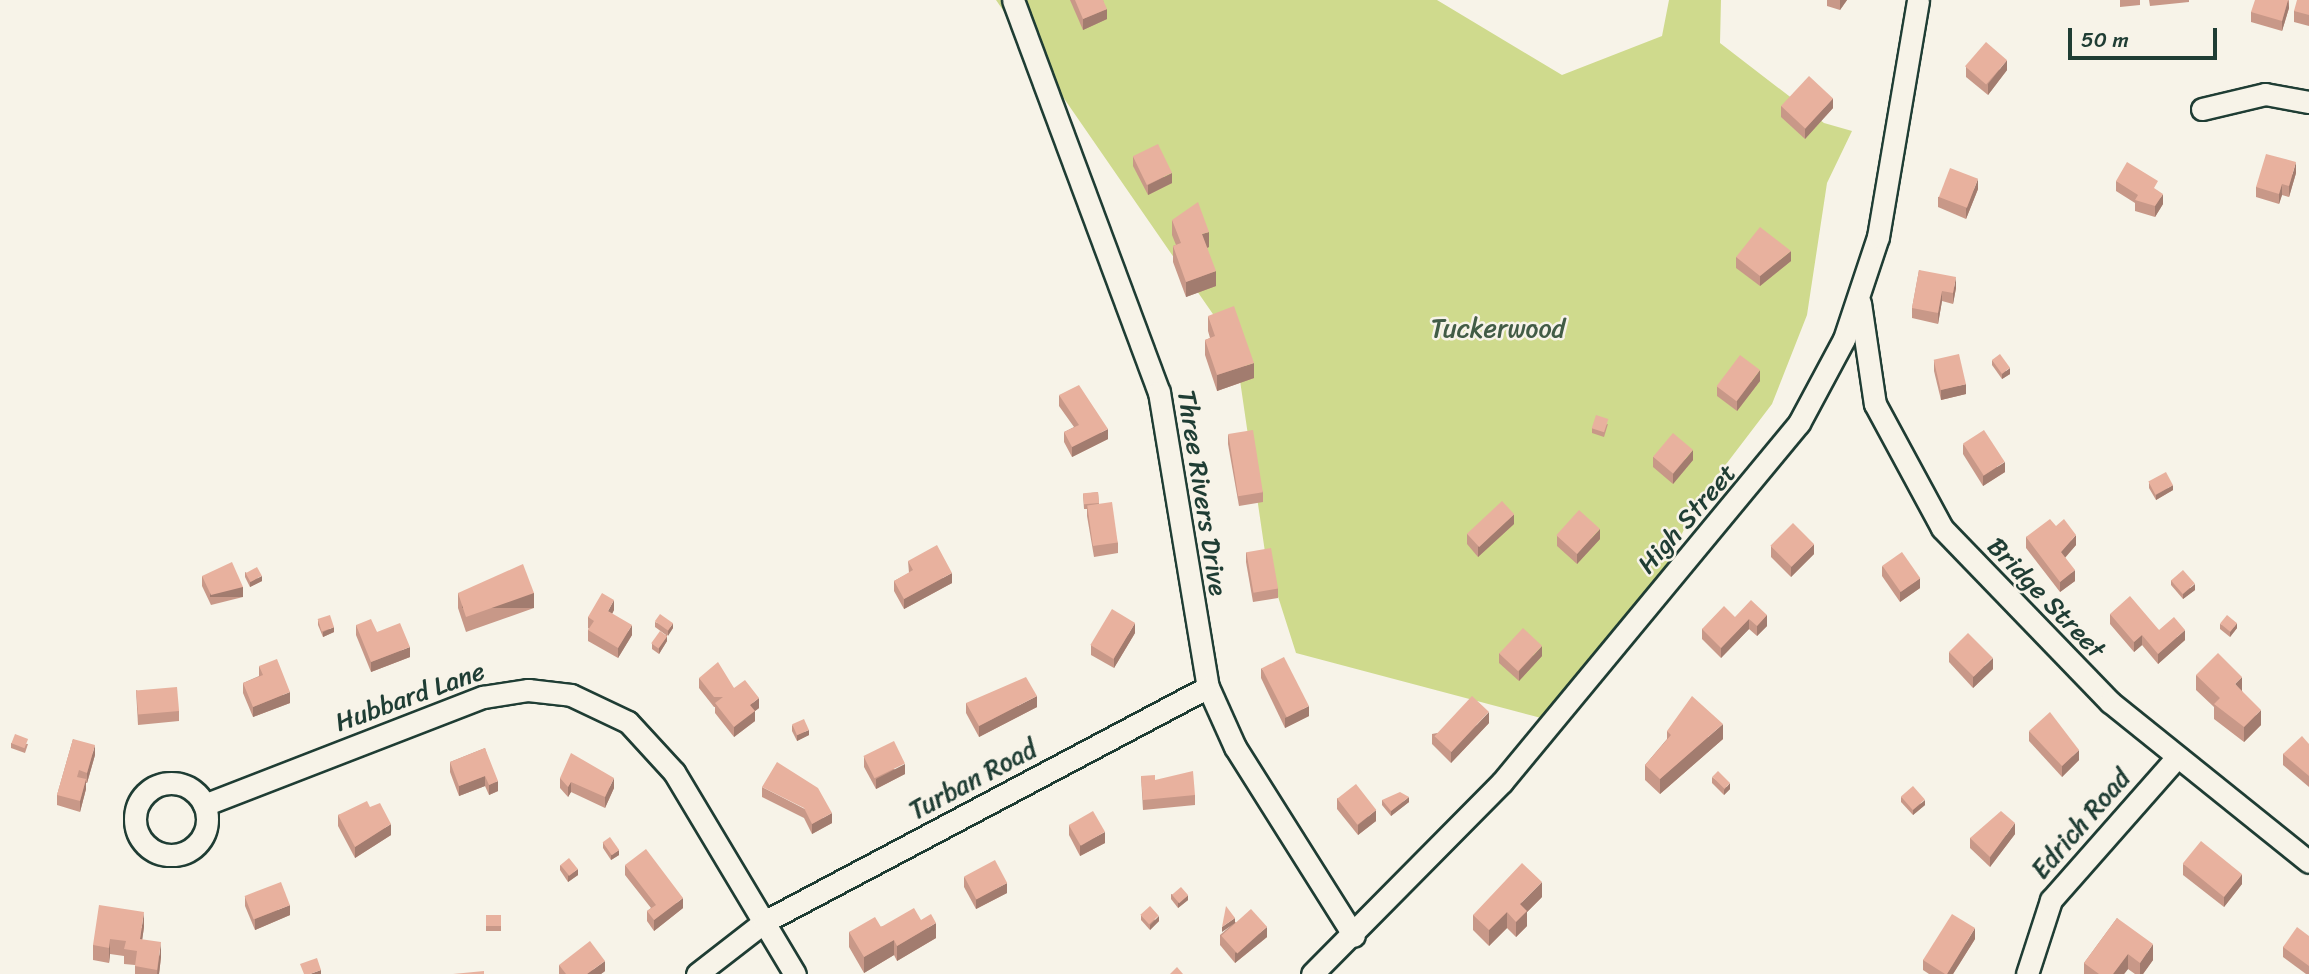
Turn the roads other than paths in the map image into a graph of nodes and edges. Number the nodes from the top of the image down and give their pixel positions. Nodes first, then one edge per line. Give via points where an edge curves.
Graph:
1 (1013, 0) edge
2 (1918, 0) edge
3 (2309, 102) edge
4 (2202, 109) dead end
5 (1860, 294) junction
6 (1208, 687) junction
7 (2176, 758) junction
8 (204, 805) dead end
9 (2309, 863) edge
10 (765, 922) junction
11 (1354, 936) junction
12 (697, 974) edge
13 (795, 974) edge
14 (1312, 974) edge
15 (2027, 974) edge

1 - 6 street, Three Rivers Drive via 1159,392
2 - 5 street, High Street via 1891,180
3 - 4 street via 2265,94
5 - 7 street, Bridge Street via 1875,404 1927,506 2063,657
5 - 11 street, High Street via 1823,382 1764,473 1502,782
6 - 10 street, Turban Road
6 - 11 street, Three Rivers Drive via 1235,747
7 - 9 street, Bridge Street
7 - 15 street, Edrich Road via 2066,879 2042,921
8 - 10 street, Hubbard Lane via 483,697 528,690 571,695 611,711 657,750
10 - 12 street, Turban Road
10 - 13 street, Hubbard Lane
11 - 14 street, High Street

